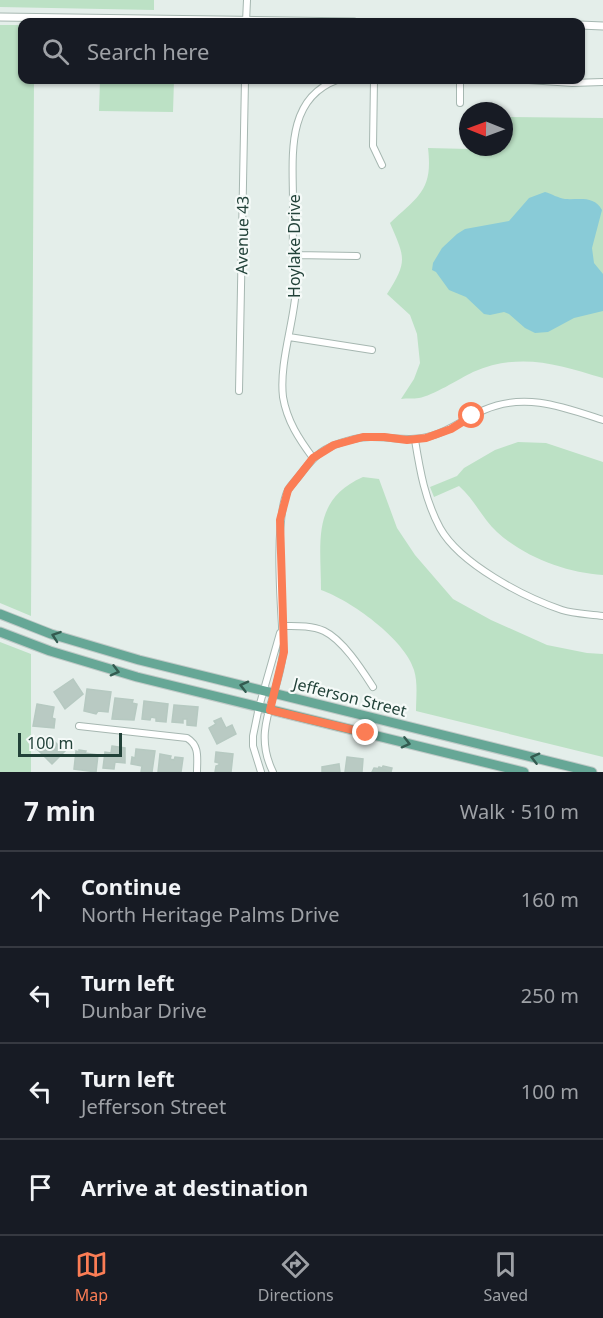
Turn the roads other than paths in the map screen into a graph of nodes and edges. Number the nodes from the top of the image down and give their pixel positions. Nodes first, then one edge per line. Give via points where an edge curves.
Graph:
1 (247, 0) edge
2 (0, 17) edge
3 (49, 18) edge
4 (246, 18) edge
5 (585, 25) edge
6 (603, 26) edge
7 (603, 82) edge
8 (585, 83) edge
9 (245, 84) edge
10 (329, 84) edge
11 (374, 84) edge
12 (460, 84) edge
13 (460, 102) edge
14 (382, 165) dead end
15 (294, 255) junction
16 (357, 256) dead end
17 (289, 337) junction
18 (372, 350) dead end
19 (239, 391) dead end
20 (603, 420) edge
21 (415, 440) junction
22 (313, 458) junction
23 (0, 614) edge
24 (603, 616) edge
25 (282, 626) junction
26 (0, 632) edge
27 (373, 687) dead end
28 (266, 700) junction
29 (79, 726) dead end
30 (197, 772) edge
31 (261, 772) edge
32 (273, 772) edge
33 (524, 772) edge
34 (592, 772) edge

1 - 4 street
2 - 3 street
5 - 6 street
7 - 8 street
9 - 19 street, Avenue 43
10 - 15 street, Hoylake Drive via 309,99 296,126
11 - 14 street via 373,146
12 - 13 street
15 - 16 street
15 - 17 street, Hoylake Drive via 296,285
17 - 18 street
17 - 22 street, Hoylake Drive via 283,385 286,408 293,429
20 - 21 street via 550,403 515,402 486,409 451,429
21 - 22 street via 363,437 334,445
21 - 24 street via 424,492 441,531 472,564 516,590 564,611
22 - 25 street via 288,490 280,520
28 -> 23 main road, Jefferson Street via 94,648
25 - 27 street via 324,631 350,653
25 - 28 street via 284,652
26 -> 28 main road, Jefferson Street via 93,665
28 - 31 street via 253,746
28 - 32 street via 263,744
28 -> 33 main road, Jefferson Street
34 -> 28 main road, Jefferson Street
29 - 30 street via 187,738 194,742 197,751

